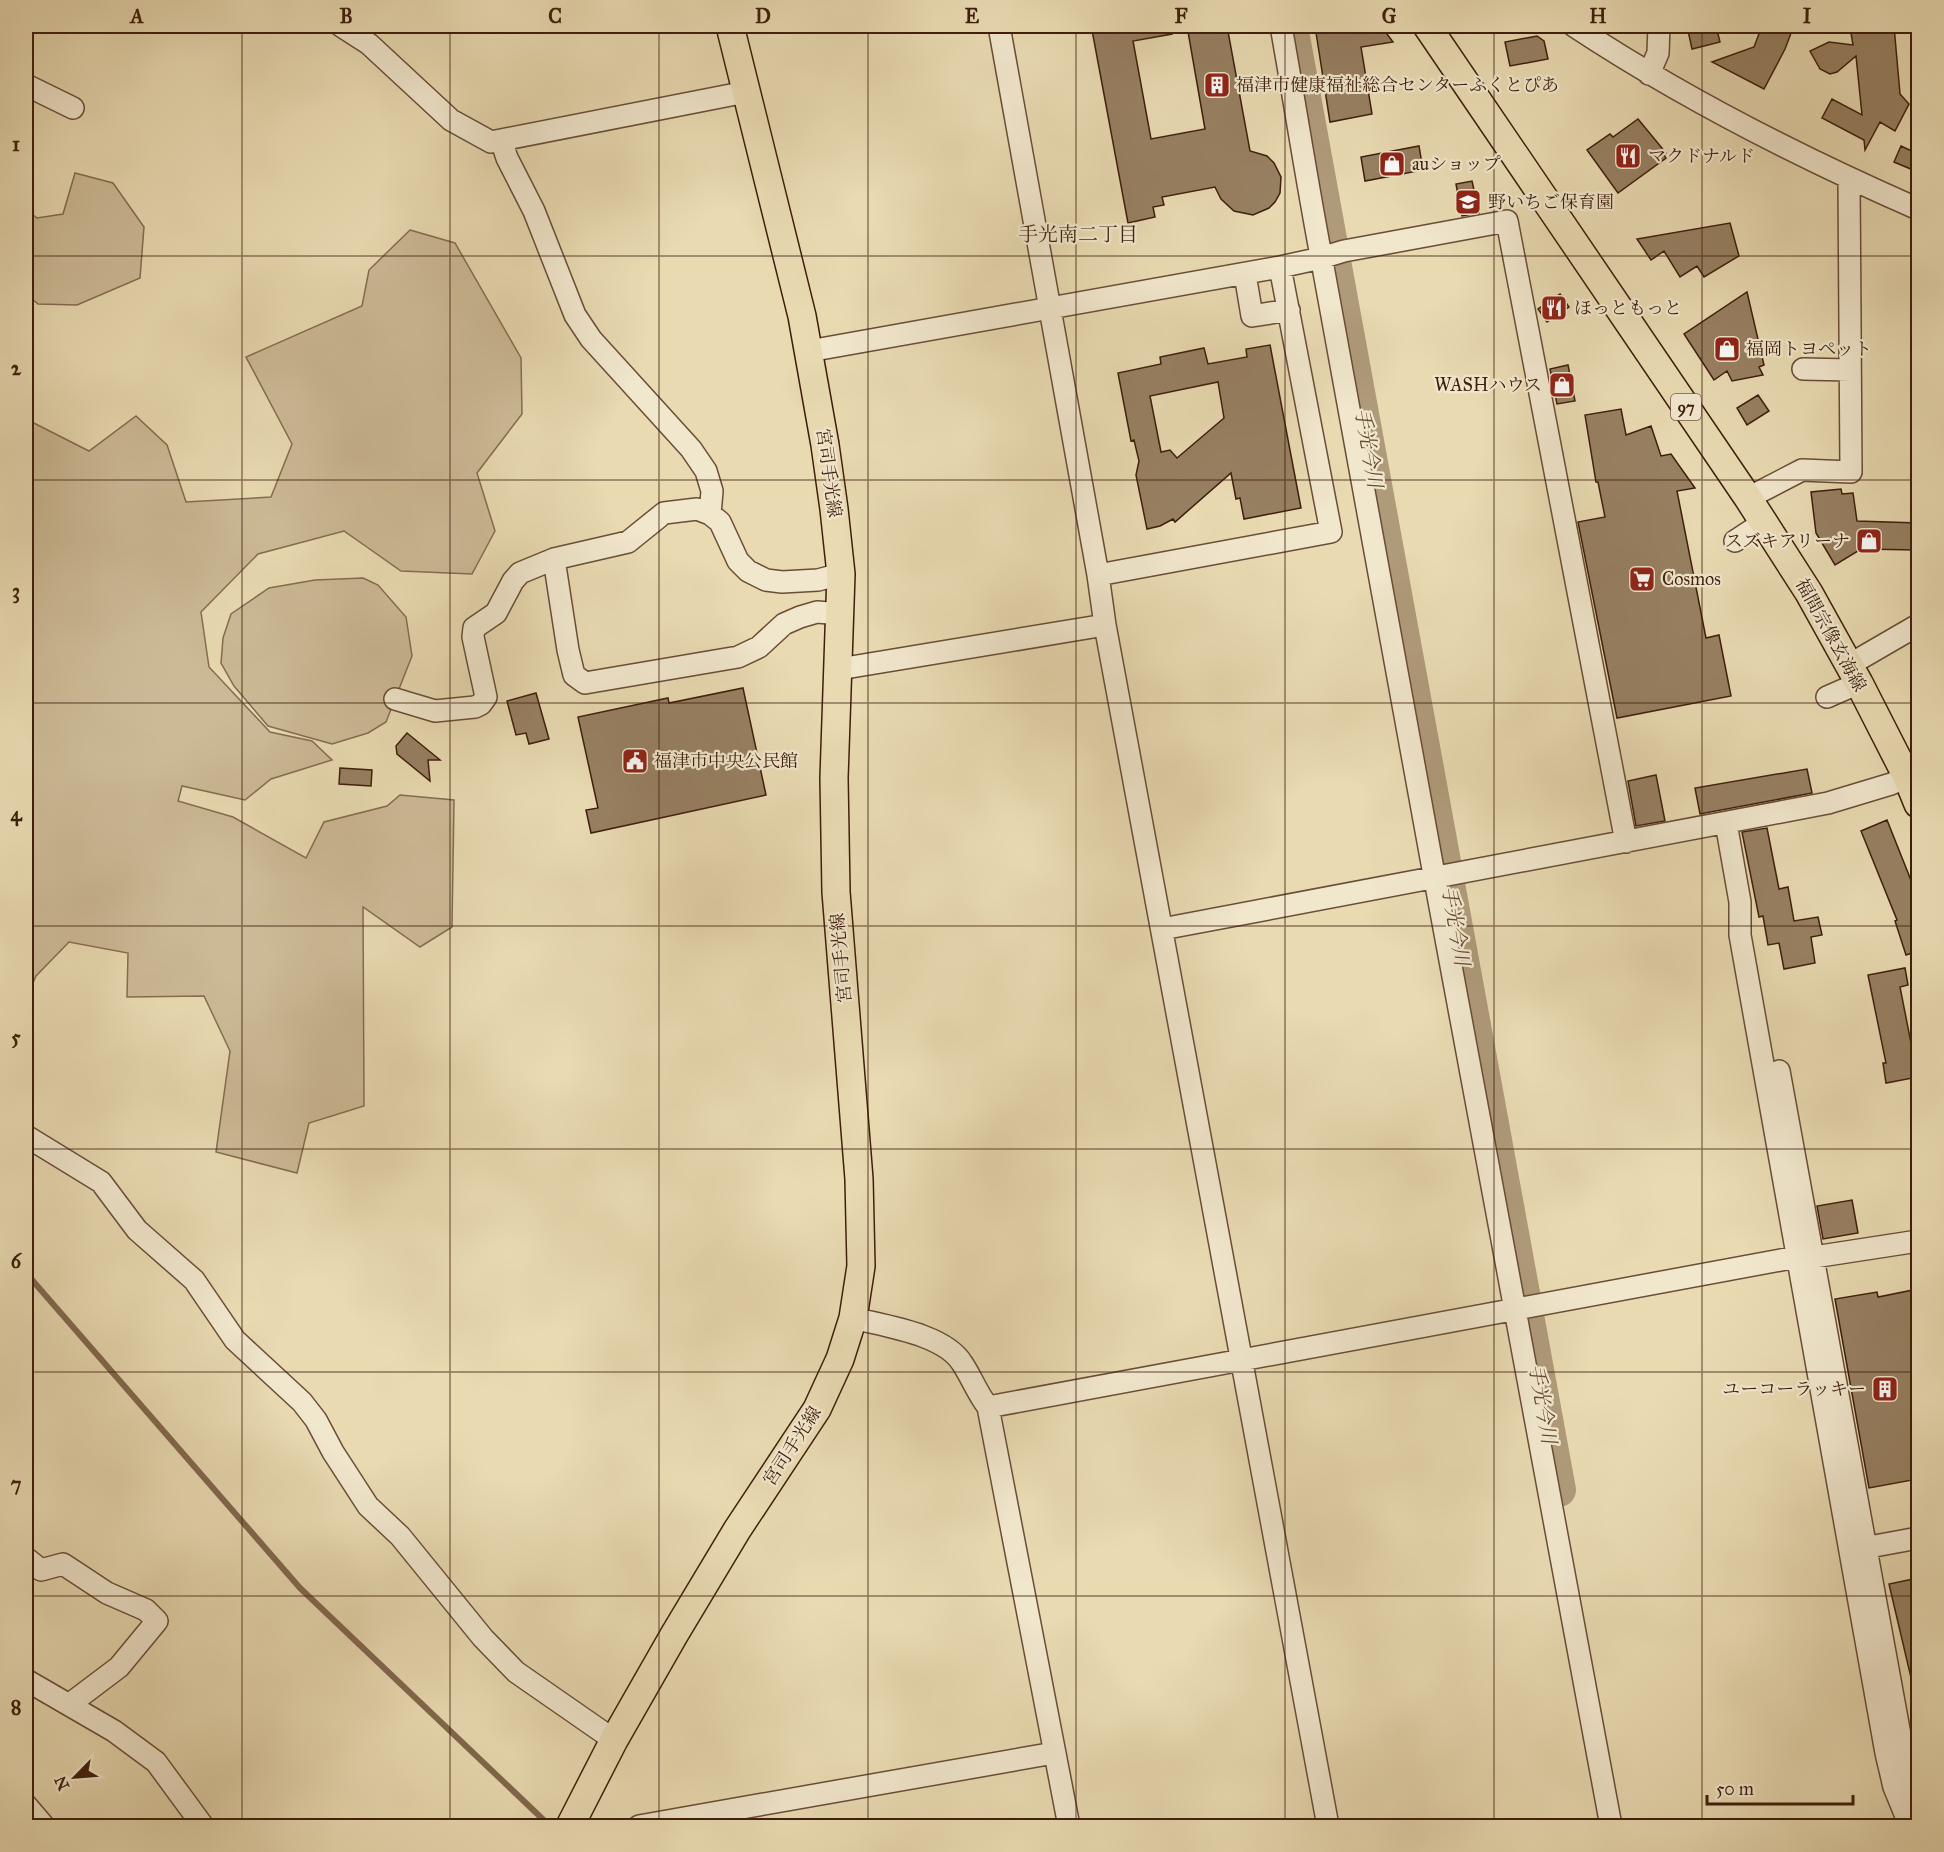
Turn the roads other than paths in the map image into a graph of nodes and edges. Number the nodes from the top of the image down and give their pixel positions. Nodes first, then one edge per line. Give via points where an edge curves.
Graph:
1 (341, 26) edge
2 (729, 26) edge
3 (999, 26) edge
4 (1281, 26) edge
5 (1427, 26) edge
6 (1574, 26) edge
7 (1659, 26) edge
8 (1649, 74) junction
9 (26, 85) edge
10 (747, 92) junction
11 (73, 108) dead end
12 (501, 140) junction
13 (1849, 179) junction
14 (1918, 209) edge
15 (1330, 255) junction
16 (1280, 267) junction
17 (1245, 274) junction
18 (1050, 308) junction
19 (1288, 310) junction
20 (809, 351) junction
21 (1803, 369) dead end
22 (1850, 370) junction
23 (1748, 498) junction
24 (710, 514) junction
25 (1764, 522) junction
26 (1735, 541) dead end
27 (554, 559) junction
28 (841, 574) junction
29 (1098, 575) junction
30 (841, 614) junction
31 (1105, 625) junction
32 (1918, 625) edge
33 (839, 669) junction
34 (1854, 674) junction
35 (1827, 698) dead end
36 (395, 699) dead end
37 (1907, 777) junction
38 (1918, 804) edge
39 (1726, 823) junction
40 (1626, 842) junction
41 (1443, 876) junction
42 (1162, 929) junction
43 (26, 1136) edge
44 (1918, 1241) edge
45 (1805, 1257) junction
46 (1522, 1308) junction
47 (853, 1318) junction
48 (1241, 1359) junction
49 (988, 1407) junction
50 (1918, 1538) edge
51 (1857, 1549) junction
52 (26, 1558) edge
53 (26, 1680) edge
54 (1885, 1694) junction
55 (70, 1704) junction
56 (614, 1740) junction
57 (1054, 1753) junction
58 (26, 1805) edge
59 (1918, 1810) edge
60 (44, 1827) edge
61 (202, 1827) edge
62 (570, 1827) edge
63 (639, 1827) edge
64 (1069, 1827) edge
65 (1328, 1827) edge
66 (1611, 1827) edge
67 (1910, 1827) edge

1 - 12 street via 369,44 451,120 491,142
2 - 10 main road, 宮司手光線
3 - 18 street
4 - 15 street
5 - 23 main road, 福間宗像玄海線 / 97
6 - 8 street
7 - 8 street via 1658,53
8 - 13 street
9 - 11 street
10 - 12 street
10 - 20 main road, 宮司手光線
12 - 24 street via 575,315 591,339 691,449 706,471 712,491
13 - 14 street
13 - 22 street
15 - 16 street
15 - 40 street via 1507,222
15 - 41 street
16 - 17 street
16 - 19 street
17 - 18 street
17 - 19 street via 1252,316
18 - 20 street
18 - 29 street
19 - 29 street via 1330,532
20 - 28 main road, 宮司手光線
21 - 22 street
22 - 23 street via 1851,472 1802,470
23 - 25 main road, 福間宗像玄海線 / 97
24 - 27 street via 698,509 664,513 628,542
24 - 28 street via 720,522 738,561 766,580 818,580
25 - 26 street
25 - 34 main road, 福間宗像玄海線 / 97
27 - 30 street via 574,675 585,683 738,657 800,617 817,612
27 - 36 street via 520,573 496,613 474,628 486,697 481,704 435,711
28 - 30 main road, 宮司手光線
29 - 31 street
30 - 33 main road, 宮司手光線
31 - 33 street
31 - 42 street
32 - 34 street
33 - 47 main road, 宮司手光線 via 834,777 836,892 862,1225
34 - 35 street
34 - 37 main road, 福間宗像玄海線 / 97
37 - 38 main road, 福間宗像玄海線 / 97
37 - 39 street via 1828,803
39 - 40 street
39 - 45 street via 1740,902 1740,935 1772,1076
40 - 41 street
41 - 42 street
41 - 46 street
42 - 48 street
43 - 56 street via 101,1182 137,1230 194,1280 236,1340 316,1420 368,1506 400,1536 483,1638 516,1672
44 - 45 street
45 - 46 street
45 - 51 street
46 - 48 street
46 - 66 street
47 - 49 street via 941,1344 961,1361
47 - 56 main road, 宮司手光線 via 817,1409 737,1530
48 - 49 street
48 - 65 street
49 - 57 street
50 - 51 street
51 - 54 street
52 - 55 street via 41,1570 63,1564 157,1621 119,1667
53 - 55 street
54 - 59 street
54 - 67 street via 1894,1787
55 - 61 street via 156,1762
56 - 62 main road, 宮司手光線
57 - 63 street
57 - 64 street
58 - 60 street

